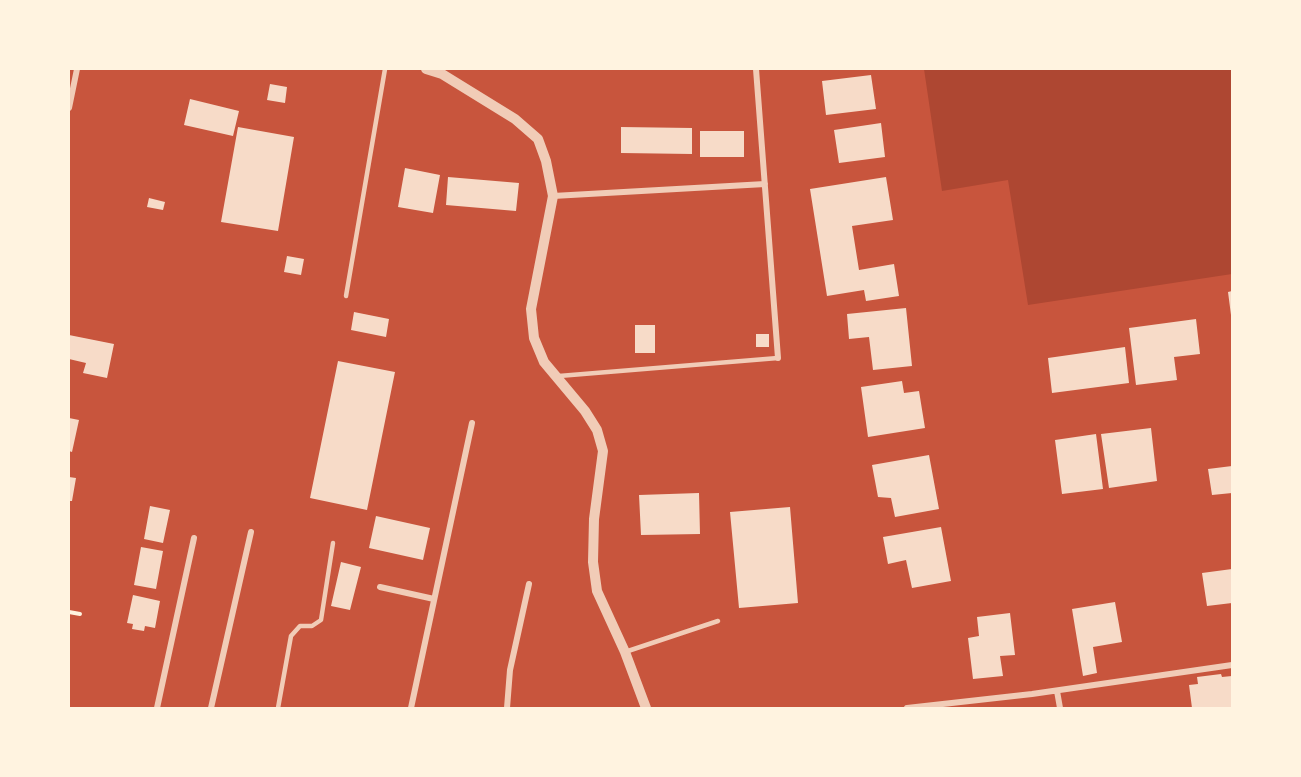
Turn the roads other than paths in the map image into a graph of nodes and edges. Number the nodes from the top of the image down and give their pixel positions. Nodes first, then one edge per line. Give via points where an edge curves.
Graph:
1 (77, 69) edge
2 (385, 69) edge
3 (426, 69) edge
4 (756, 69) edge
5 (69, 108) edge
6 (765, 184) junction
7 (553, 196) junction
8 (346, 296) dead end
9 (778, 358) joint
10 (556, 376) junction
11 (472, 423) dead end
12 (251, 532) dead end
13 (194, 538) dead end
14 (333, 543) dead end
15 (529, 584) dead end
16 (380, 587) dead end
17 (434, 599) junction
18 (718, 621) dead end
19 (625, 652) junction
20 (1232, 665) edge
21 (1057, 691) junction
22 (157, 708) edge
23 (212, 708) edge
24 (278, 708) edge
25 (411, 708) edge
26 (507, 708) edge
27 (646, 708) edge
28 (907, 708) edge
29 (1060, 708) edge

1 - 5 street
2 - 8 lane
3 - 7 street via 442,74 515,119 538,140
4 - 6 street
6 - 7 street
6 - 9 street
7 - 10 street via 531,309 534,338 544,362
9 - 10 lane
10 - 19 street via 597,430 603,451 593,562 597,591
11 - 17 street
12 - 23 street
13 - 22 street
14 - 24 lane via 321,620 312,626 300,626 291,636
15 - 26 street via 510,670
16 - 17 street
17 - 25 street
18 - 19 lane
19 - 27 street
20 - 21 street
21 - 28 street
21 - 29 street

